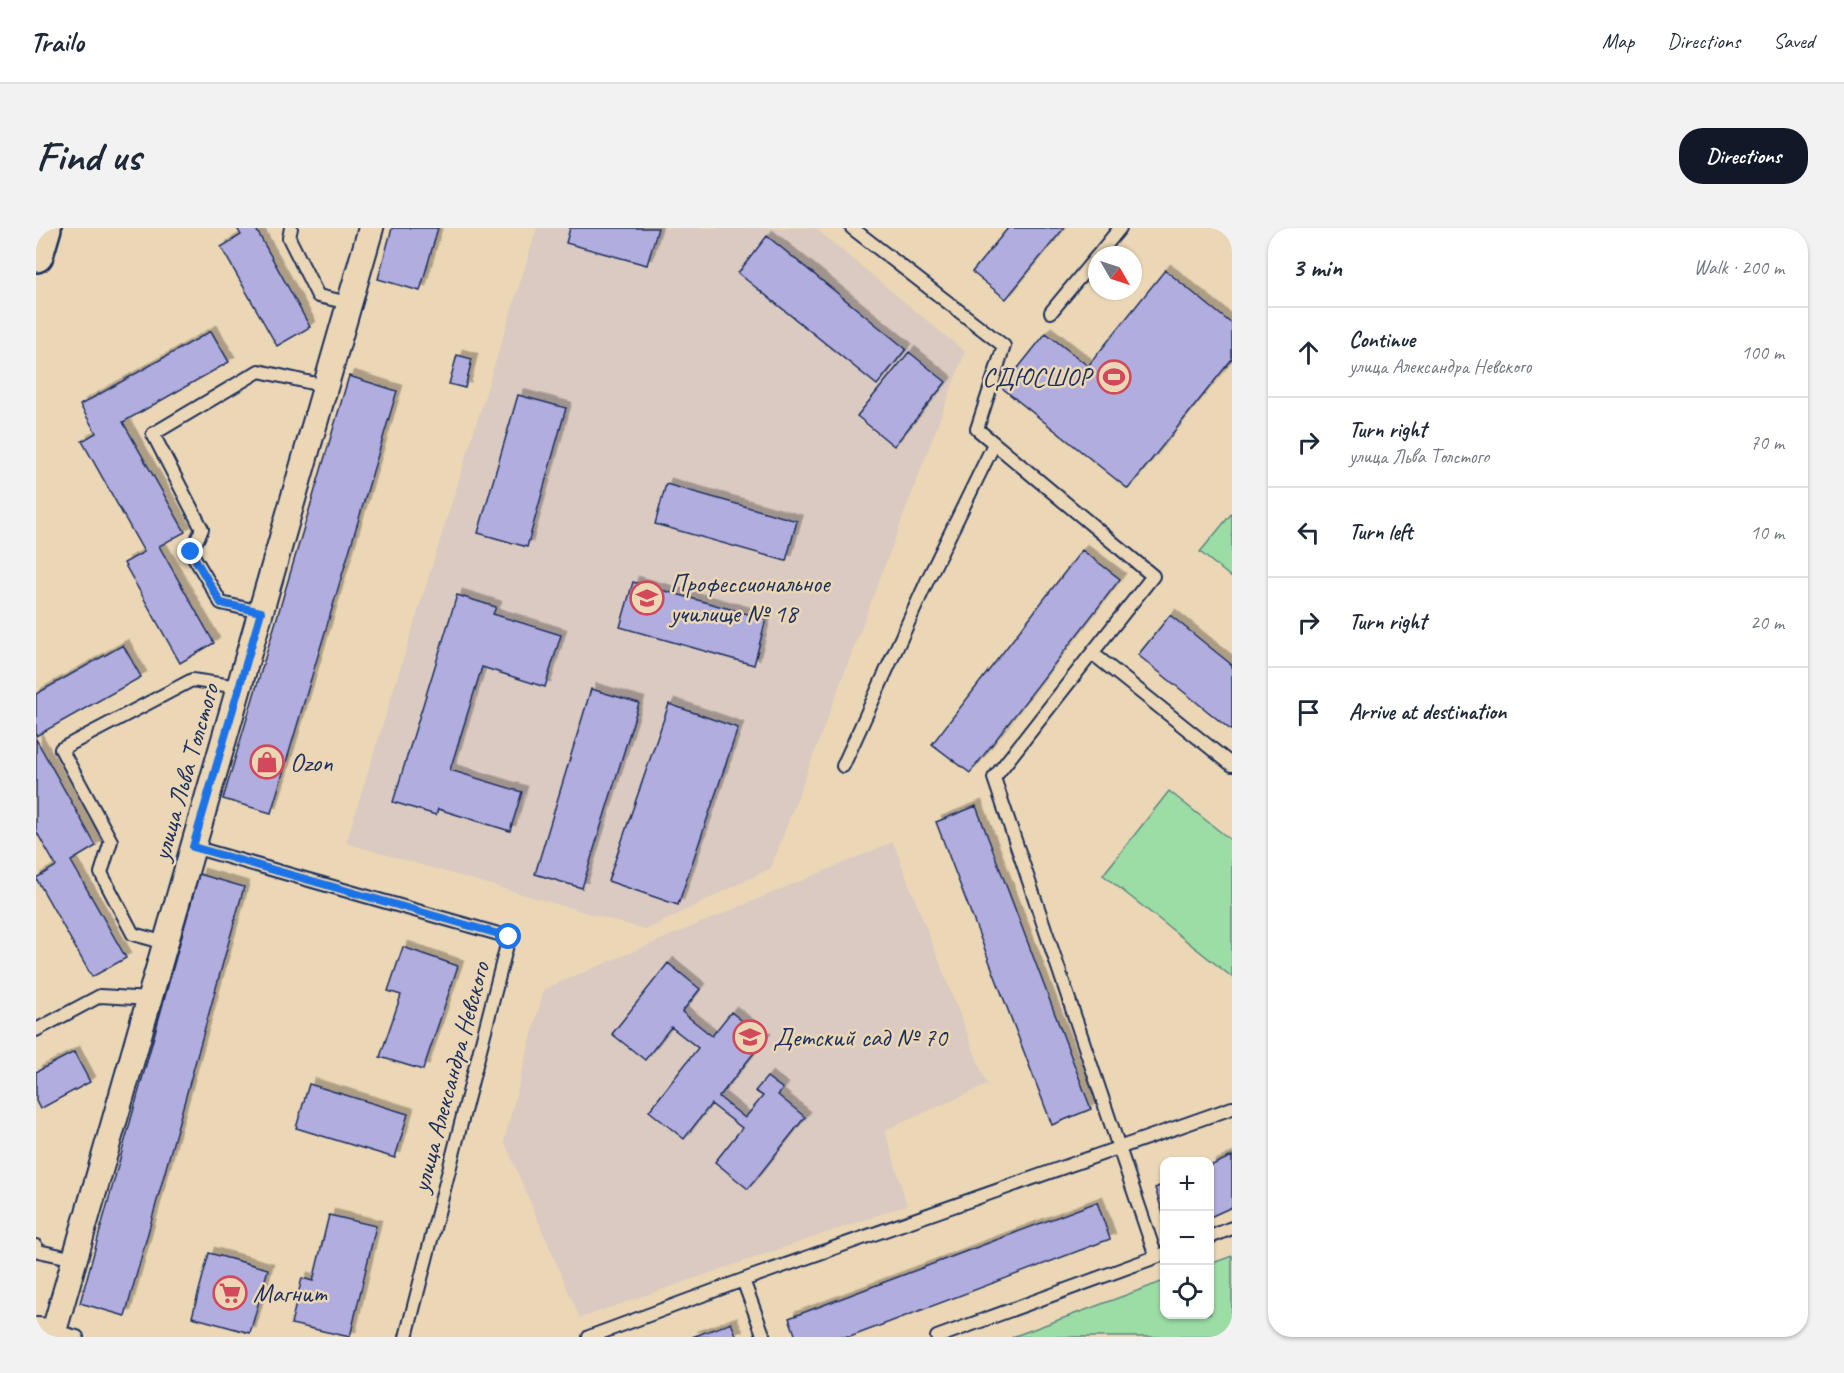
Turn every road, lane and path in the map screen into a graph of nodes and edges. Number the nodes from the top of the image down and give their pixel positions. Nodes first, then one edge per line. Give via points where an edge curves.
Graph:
1 (44, 228) edge
2 (291, 228) edge
3 (370, 228) edge
4 (852, 228) edge
5 (1120, 228) edge
6 (1105, 246) edge
7 (36, 255) edge
8 (1088, 267) edge
9 (349, 303) junction
10 (1052, 312) dead end
11 (326, 386) junction
12 (994, 444) junction
13 (261, 612) junction
14 (1092, 653) junction
15 (239, 687) junction
16 (1232, 765) edge
17 (843, 766) dead end
18 (193, 847) junction
19 (165, 943) junction
20 (150, 999) junction
21 (36, 1030) edge
22 (1232, 1108) edge
23 (1119, 1148) junction
24 (1232, 1228) edge
25 (1214, 1235) edge
26 (36, 1246) edge
27 (1160, 1255) edge
28 (75, 1259) junction
29 (743, 1280) junction
30 (55, 1334) edge
31 (406, 1337) edge
32 (589, 1337) edge
33 (764, 1337) edge
34 (937, 1337) edge

1 - 7 main road
2 - 9 lane via 289,238 318,296
3 - 9 street, улица Льва Толстого
4 - 12 lane via 1004,346 976,429
5 - 6 lane
8 - 10 lane
9 - 11 street, улица Льва Толстого
11 - 13 street, улица Льва Толстого
11 - 13 lane via 259,371 153,434 202,529 191,552 221,603
12 - 14 lane via 1153,576
12 - 17 lane
13 - 15 street, улица Льва Толстого
14 - 16 lane
14 - 23 lane via 994,778
15 - 18 street, улица Льва Толстого
15 - 19 lane via 192,680 61,749 111,841 101,873 133,934
18 - 19 street, улица Льва Толстого
18 - 31 lane, улица Александра Невского via 509,937
19 - 20 street, улица Льва Толстого
20 - 21 lane via 100,996
20 - 28 street, улица Льва Толстого
22 - 23 lane
23 - 27 lane
23 - 29 lane
24 - 25 lane
26 - 28 lane via 38,1251
27 - 34 lane
28 - 30 street, улица Льва Толстого
29 - 32 lane
29 - 33 lane

